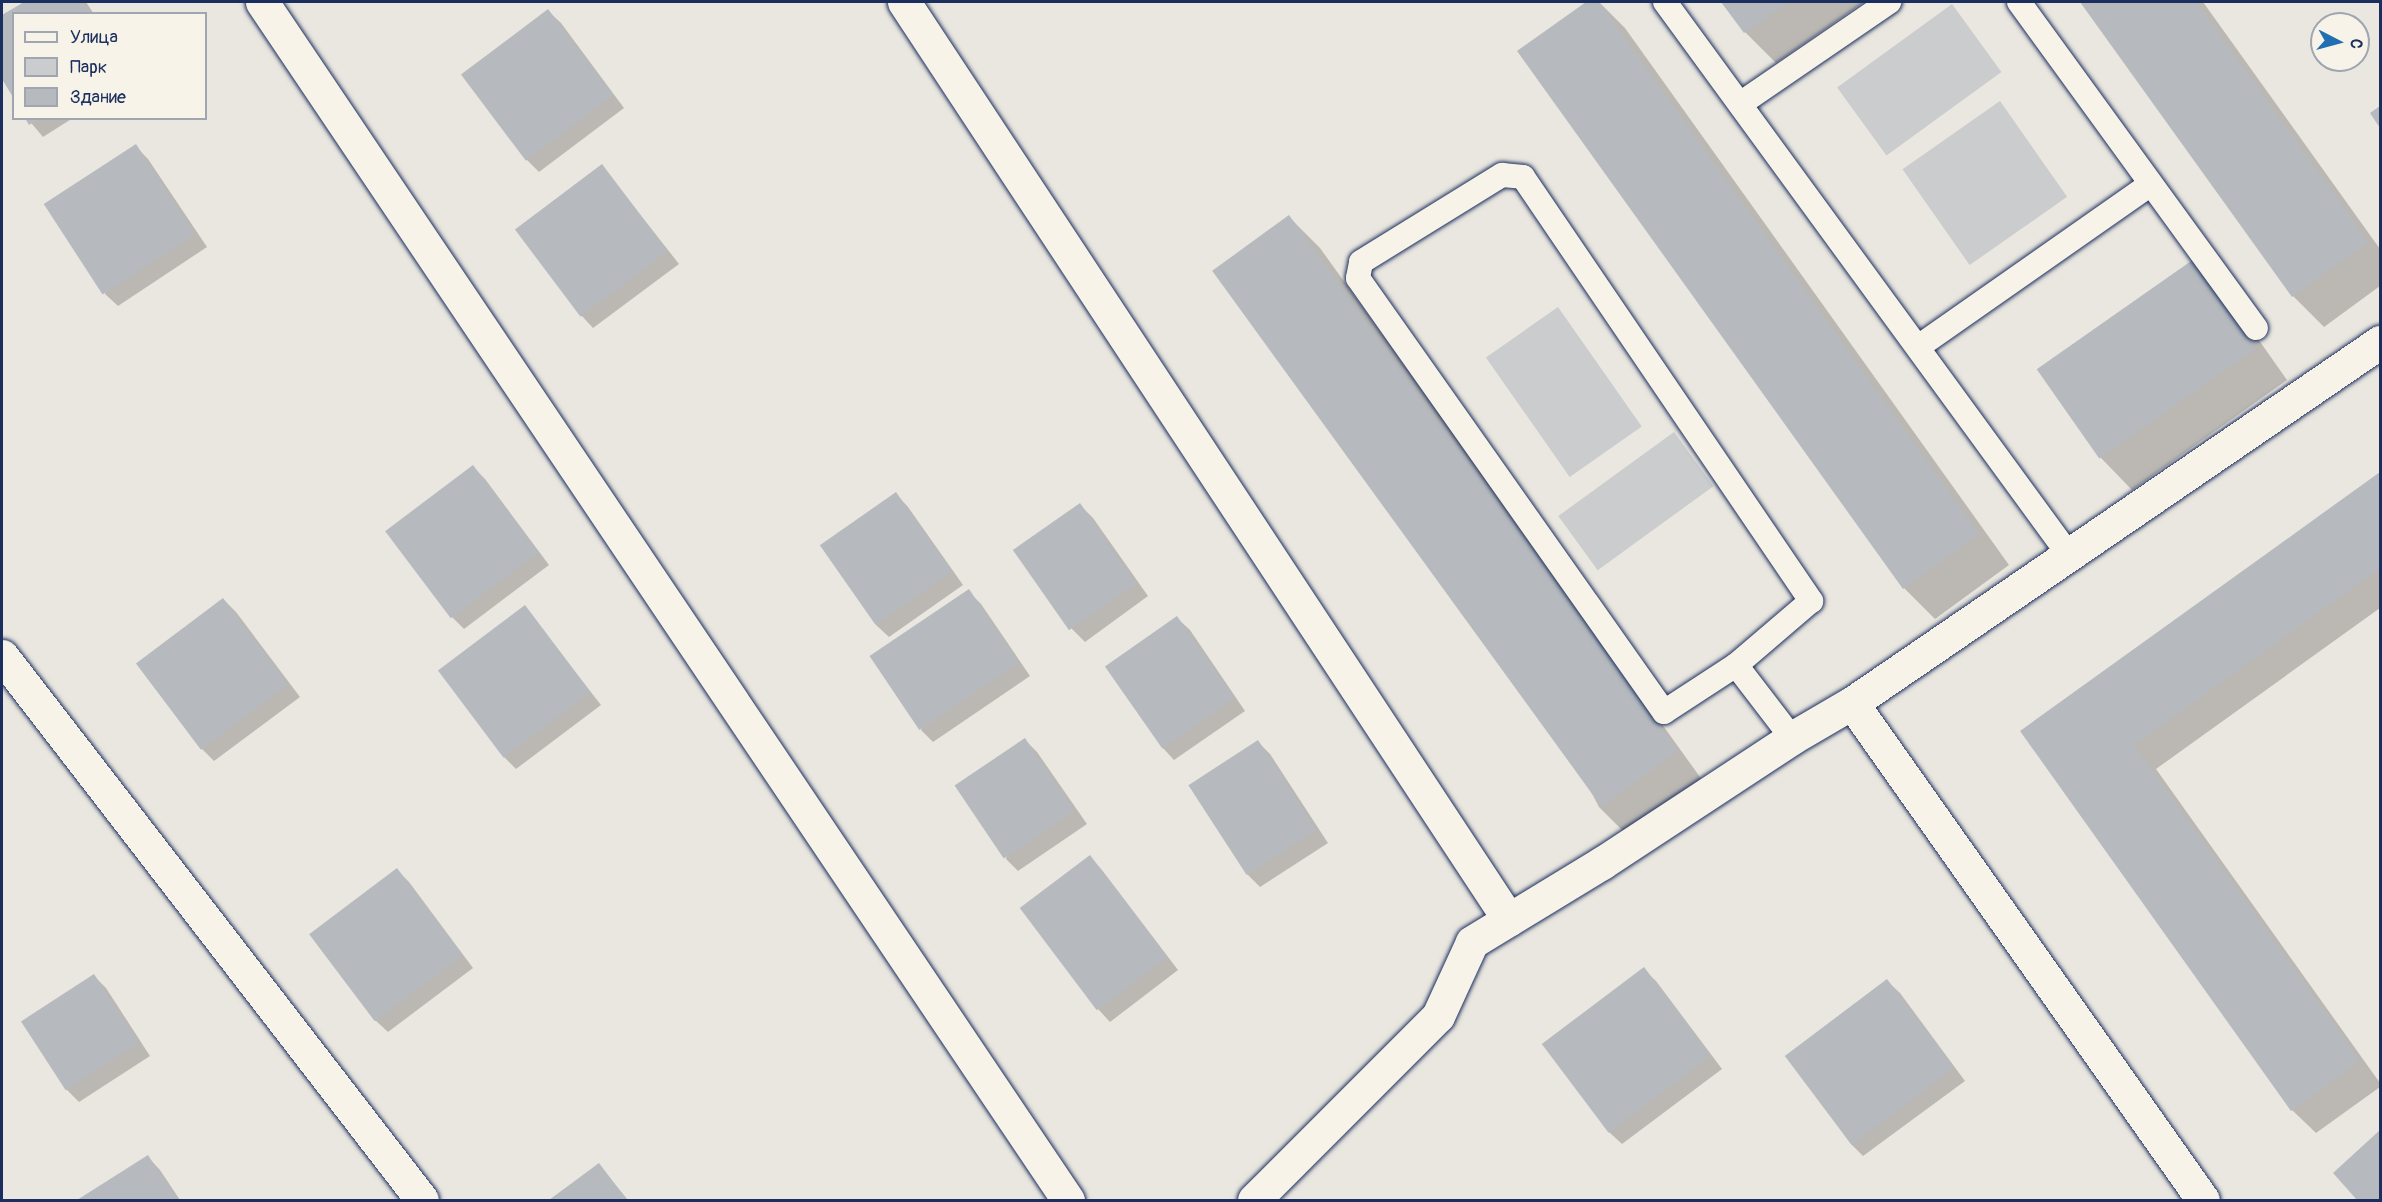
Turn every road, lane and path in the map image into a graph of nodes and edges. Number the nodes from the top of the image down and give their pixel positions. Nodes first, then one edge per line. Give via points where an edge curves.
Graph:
1 (262, 2) edge
2 (904, 2) edge
3 (1665, 2) edge
4 (1889, 2) edge
5 (2019, 2) edge
6 (1740, 104) junction
7 (2151, 184) junction
8 (2256, 328) dead end
9 (2380, 342) edge
10 (1917, 347) junction
11 (2069, 555) junction
12 (2, 656) edge
13 (1736, 665) junction
14 (1852, 703) junction
15 (1792, 738) junction
16 (1509, 921) junction
17 (422, 1200) edge
18 (1068, 1200) edge
19 (1254, 1200) edge
20 (2203, 1200) edge

1 - 18 street
2 - 16 street
3 - 6 lane
4 - 6 lane
5 - 7 lane
6 - 10 lane
7 - 8 lane
7 - 10 lane
9 - 11 street
10 - 11 lane
11 - 14 street
12 - 17 street
13 - 13 lane via 1811,601 1523,177 1502,175 1361,262 1358,278 1664,712
13 - 15 lane
14 - 15 street
14 - 20 street
15 - 16 street
16 - 19 street via 1472,942 1438,1016

